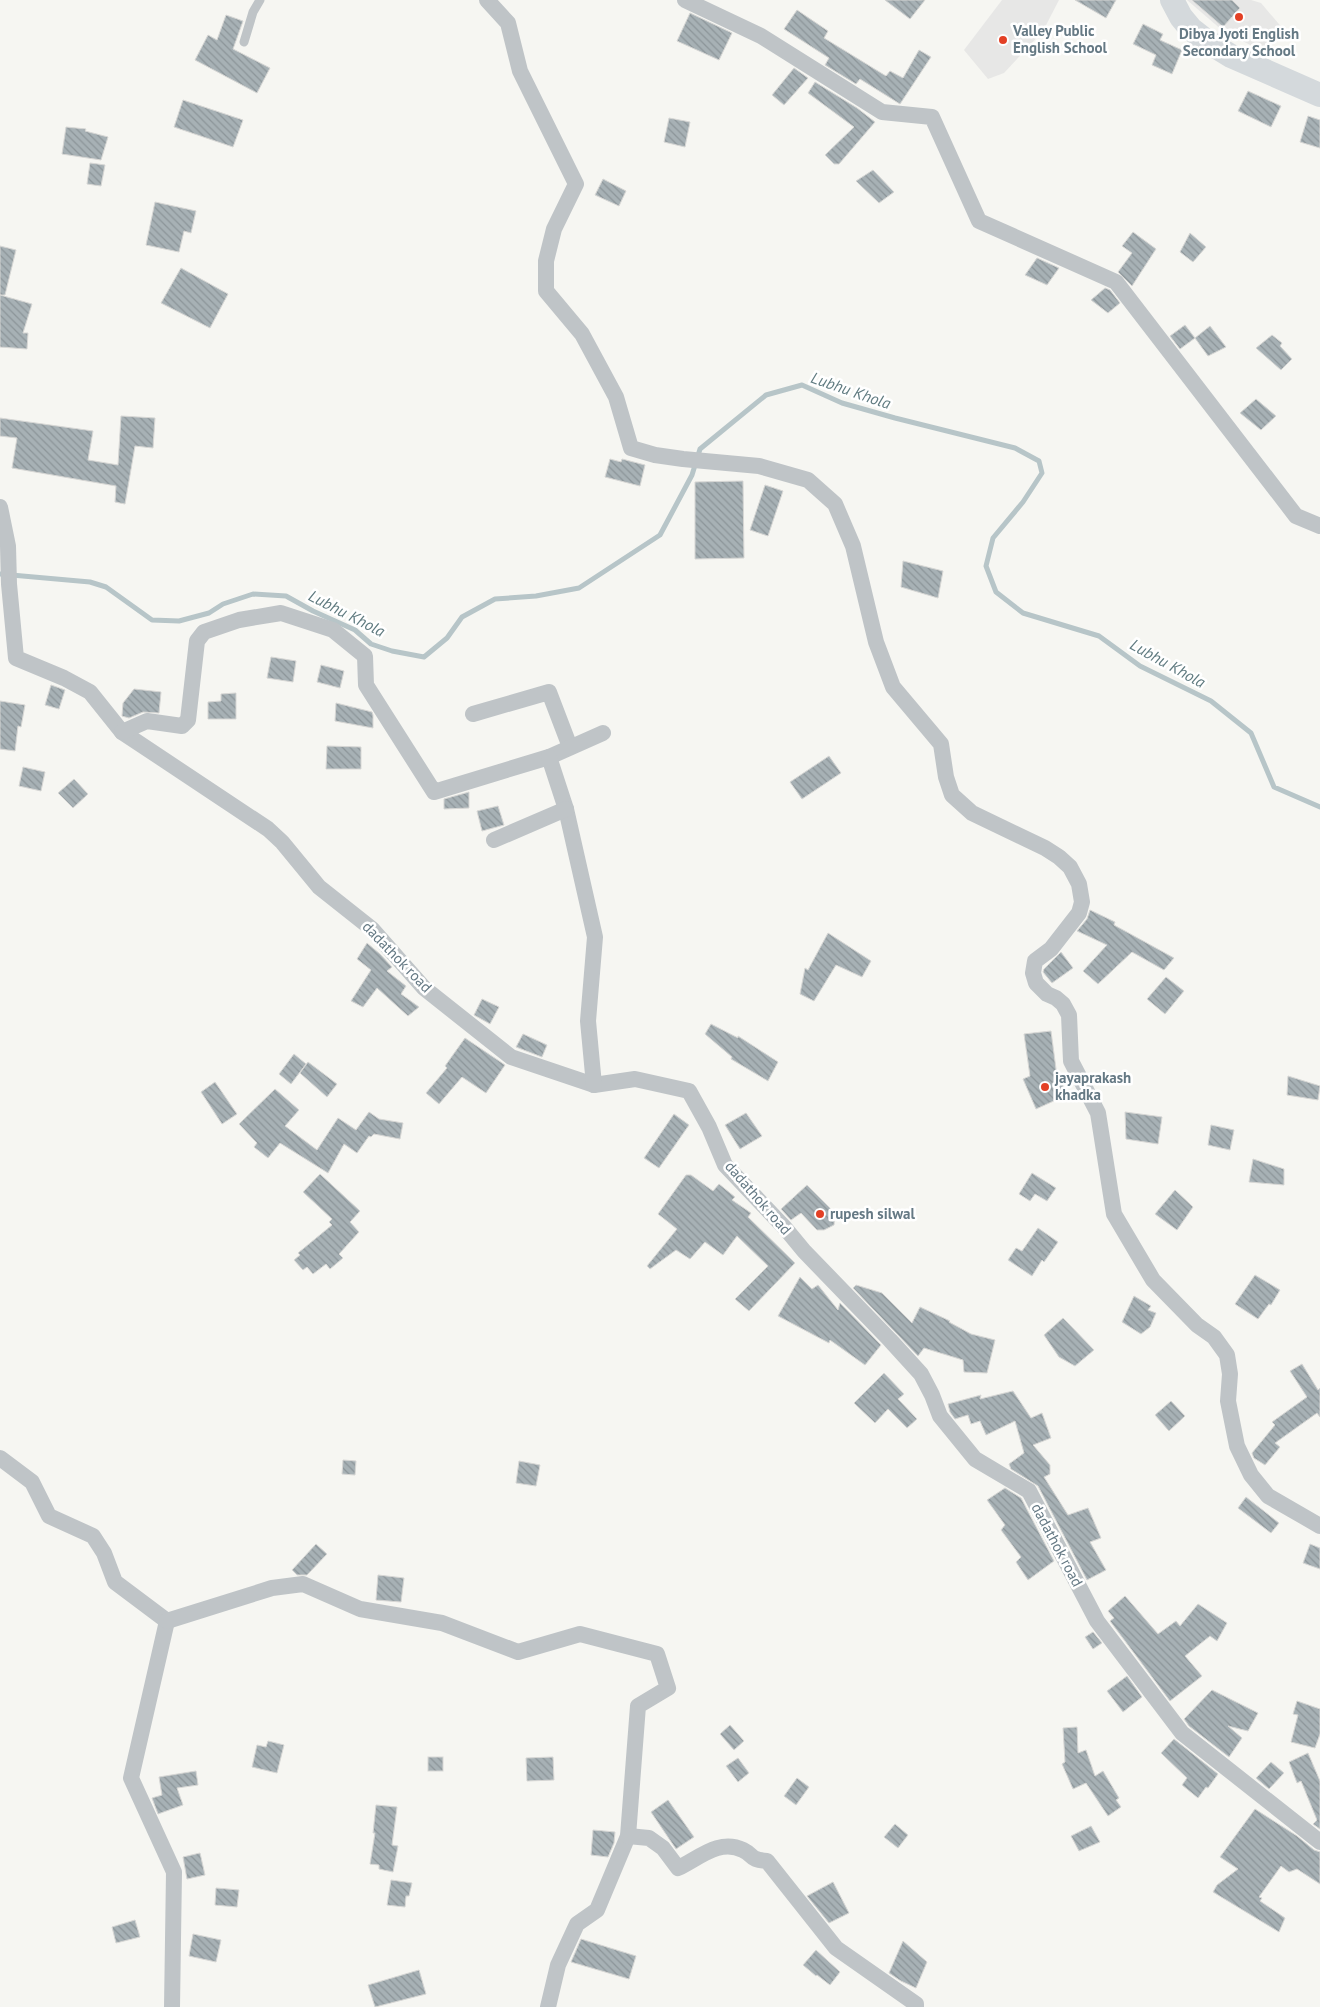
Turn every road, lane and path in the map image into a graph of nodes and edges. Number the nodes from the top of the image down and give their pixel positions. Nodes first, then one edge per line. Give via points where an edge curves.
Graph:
1 (260, 0) edge
2 (488, 0) edge
3 (685, 0) edge
4 (1172, 0) edge
5 (244, 42) dead end
6 (1320, 95) edge
7 (0, 507) edge
8 (1320, 526) edge
9 (473, 714) dead end
10 (122, 732) junction
11 (604, 733) dead end
12 (570, 748) junction
13 (549, 757) junction
14 (566, 809) junction
15 (494, 840) dead end
16 (594, 1085) junction
17 (0, 1458) edge
18 (1320, 1526) edge
19 (167, 1621) junction
20 (628, 1836) junction
21 (1320, 1842) edge
22 (172, 2007) edge
23 (548, 2007) edge
24 (916, 2007) edge

1 - 5 lane
2 - 18 street via 508,22 520,71 576,184 554,229 546,261 546,291 582,334 616,397 631,448 683,459 759,466 808,480 834,504 853,546 876,642 893,686 940,744 952,795 972,813 1044,848 1070,867 1079,884 1082,902 1079,913 1051,949 1035,961 1033,973 1036,983 1063,1004 1069,1015 1071,1061 1098,1113 1114,1214 1153,1280 1197,1325 1214,1337 1227,1355 1230,1374 1228,1401 1237,1446 1251,1475 1268,1496
3 - 8 street via 761,36 882,112 932,117 979,221 1116,282 1296,516
4 - 6 main road via 1181,17 1205,40 1231,56
7 - 10 street, dadathok road via 10,564 16,658 90,692
9 - 12 street via 549,692
10 - 13 street via 147,721 182,726 188,720 197,641 204,632 239,620 281,613 333,630 365,656 366,685 434,792
10 - 16 street, dadathok road via 268,829 319,887 372,929 424,988 512,1057
11 - 12 street
12 - 13 street
13 - 14 street
14 - 15 street
14 - 16 street via 596,937 588,1021
16 - 21 street, dadathok road via 636,1079 689,1091 726,1165 920,1374 940,1416 975,1459 1028,1491 1097,1621 1182,1733
17 - 19 street via 32,1482 49,1516 93,1536 104,1553 115,1582
19 - 20 street via 272,1588 303,1584 360,1609 442,1624 518,1652 580,1634 657,1654 668,1688 638,1706
19 - 22 street via 131,1778 174,1872
20 - 23 street via 598,1910 577,1924 558,1965
20 - 24 street via 649,1838 664,1848 678,1868 710,1850 729,1846 744,1850 754,1860 766,1861 836,1948 900,1992

